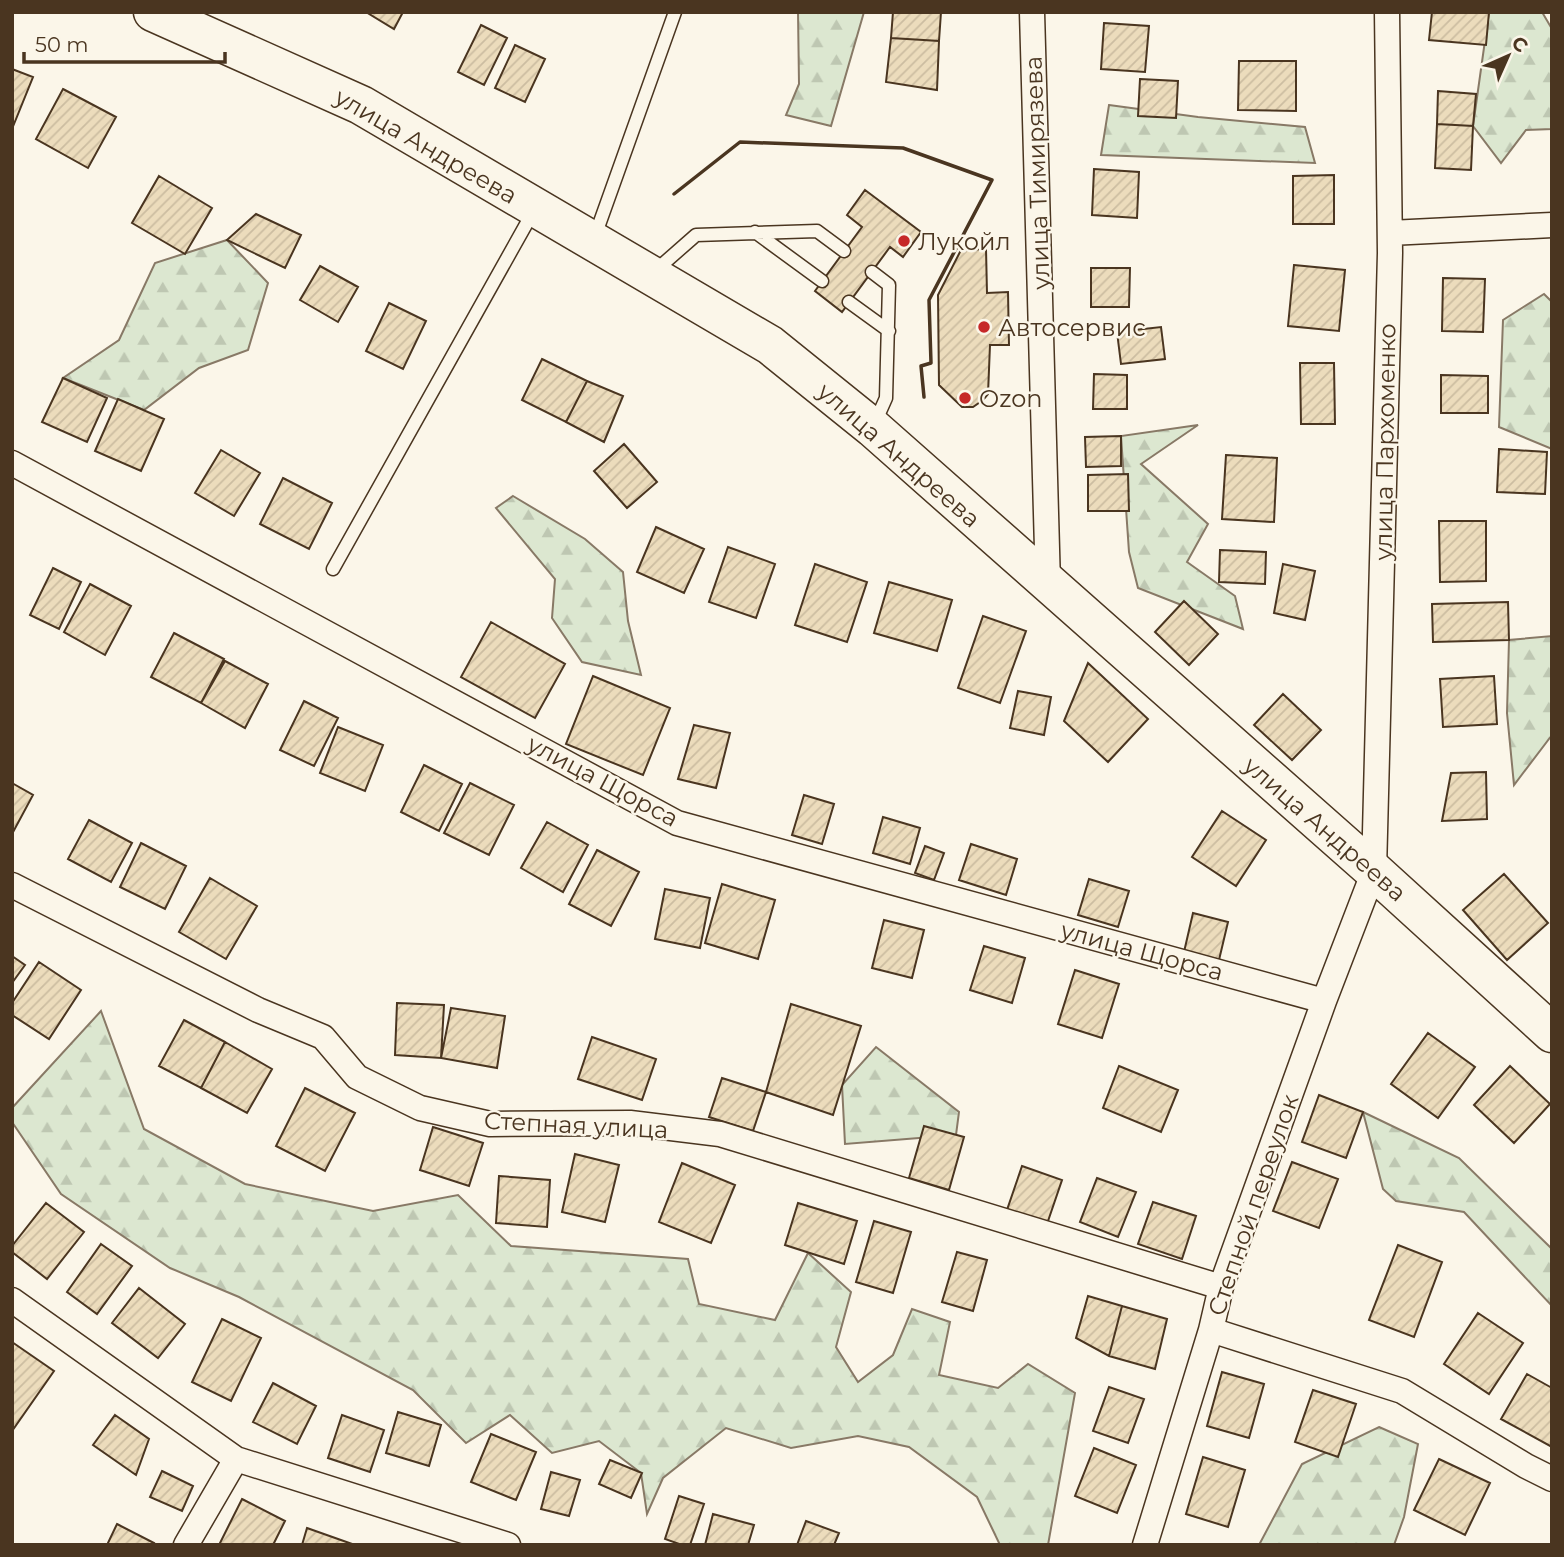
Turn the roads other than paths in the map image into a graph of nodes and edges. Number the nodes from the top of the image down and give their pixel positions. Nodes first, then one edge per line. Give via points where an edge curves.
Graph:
1 (153, 12) edge
2 (676, 12) edge
3 (1032, 12) edge
4 (1387, 12) edge
5 (536, 208) junction
6 (1552, 225) edge
7 (755, 232) junction
8 (1390, 233) junction
9 (593, 241) junction
10 (844, 251) dead end
11 (872, 272) dead end
12 (649, 276) junction
13 (822, 281) dead end
14 (849, 302) dead end
15 (888, 331) junction
16 (873, 428) junction
17 (12, 463) edge
18 (333, 569) dead end
19 (1048, 585) junction
20 (1374, 871) junction
21 (12, 885) edge
22 (1324, 1001) junction
23 (1552, 1033) edge
24 (1221, 1287) junction
25 (12, 1300) edge
26 (1211, 1330) junction
27 (236, 1459) junction
28 (1552, 1479) edge
29 (186, 1545) edge
30 (508, 1545) edge
31 (1145, 1545) edge

1 - 5 main road, улица Андреева via 361,105
2 - 9 lane
3 - 19 street, улица Тимирязева
4 - 8 street, улица Пархоменко
5 - 9 main road, улица Андреева
5 - 18 lane
6 - 8 street
7 - 10 lane via 817,231
7 - 12 lane via 696,235
7 - 13 lane
8 - 20 street, улица Пархоменко
9 - 12 main road, улица Андреева
11 - 15 lane via 889,285
12 - 16 main road, улица Андреева via 770,345
14 - 15 lane
15 - 16 lane via 886,398
16 - 19 main road, улица Андреева
17 - 22 street, улица Щорса via 677,823
19 - 20 main road, улица Андреева
20 - 22 street, Степной переулок
20 - 23 main road, улица Андреева
21 - 24 street, Степная улица via 258,1010 323,1037 357,1077 420,1108 490,1124 630,1123 720,1134
22 - 24 street, Степной переулок
24 - 26 street, Степной переулок
25 - 27 street
26 - 28 street via 1402,1391
26 - 31 street, Степной переулок
27 - 29 street
27 - 30 street

